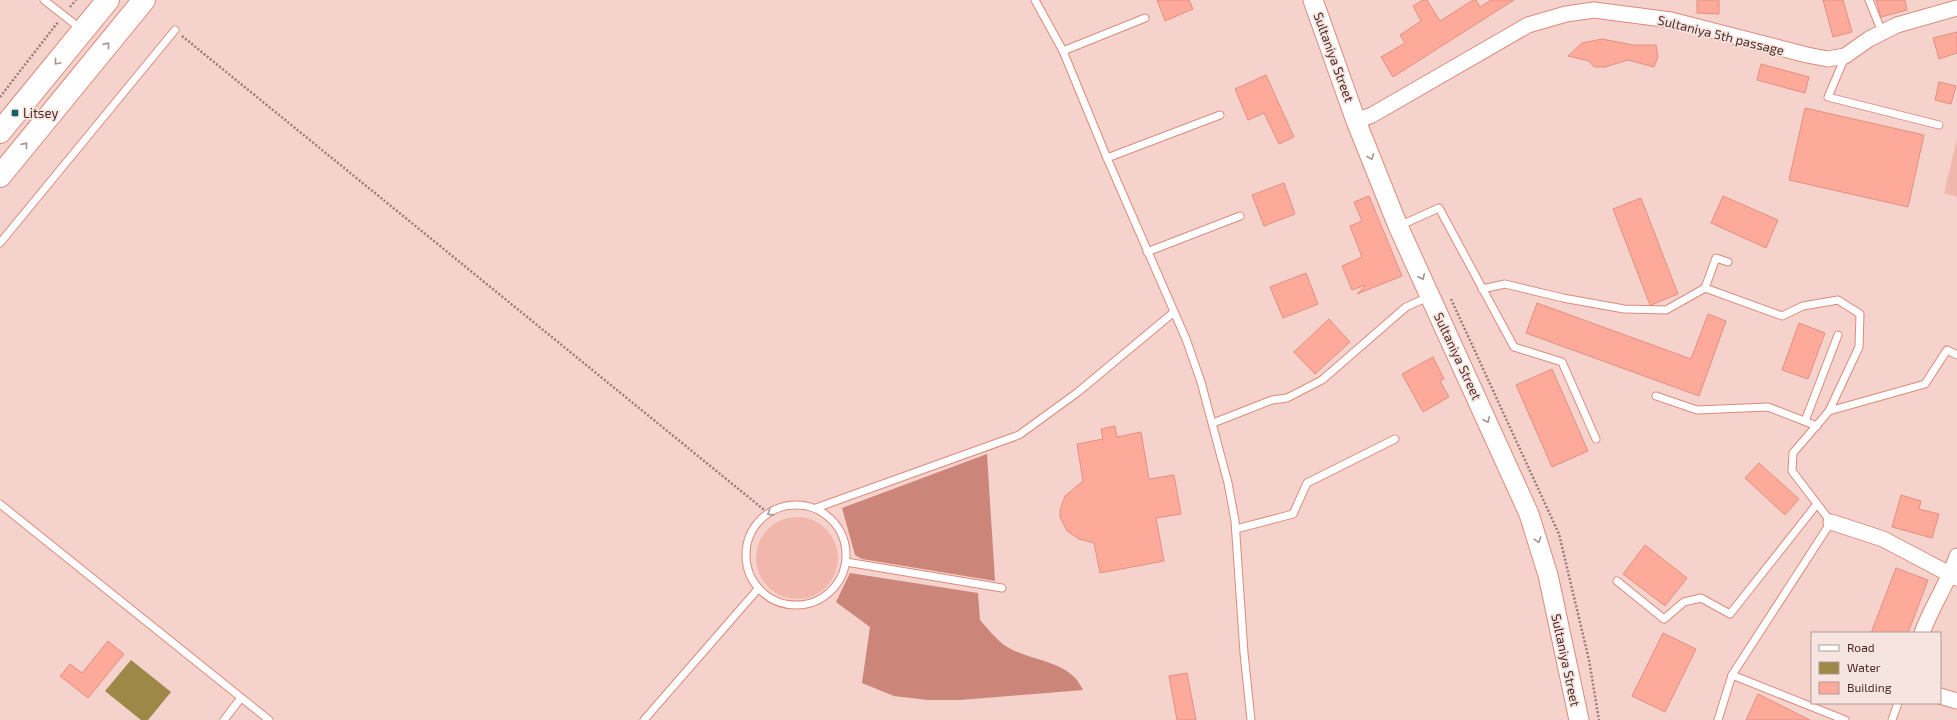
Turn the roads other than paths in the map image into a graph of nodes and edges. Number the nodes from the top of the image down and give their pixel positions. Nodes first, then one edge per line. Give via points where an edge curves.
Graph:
1 (44, 0) edge
2 (108, 0) edge
3 (1035, 0) edge
4 (1313, 0) edge
5 (1869, 0) edge
6 (138, 4) edge
7 (1957, 8) edge
8 (1145, 18) dead end
9 (175, 30) road end
10 (83, 31) junction
11 (1882, 32) junction
12 (1063, 51) junction
13 (1845, 56) junction
14 (1220, 115) dead end
15 (1356, 121) junction
16 (1939, 125) dead end
17 (0, 132) edge
18 (1107, 158) junction
19 (0, 176) edge
20 (1240, 216) dead end
21 (1398, 226) junction
22 (0, 243) edge
23 (1147, 252) junction
24 (1728, 262) dead end
25 (1705, 288) junction
26 (1482, 289) junction
27 (1430, 296) junction
28 (1174, 312) junction
29 (1838, 335) dead end
30 (1957, 355) edge
31 (1656, 396) dead end
32 (1830, 411) junction
33 (1805, 421) junction
34 (1213, 424) junction
35 (1817, 426) junction
36 (1396, 439) dead end
37 (1596, 439) dead end
38 (0, 504) edge
39 (1817, 504) junction
40 (816, 508) junction
41 (1831, 522) junction
42 (1236, 529) junction
43 (1957, 556) edge
44 (846, 562) junction
45 (1954, 577) edge
46 (1617, 582) dead end
47 (1002, 588) dead end
48 (758, 589) junction
49 (1922, 632) edge
50 (1732, 675) junction
51 (1941, 696) edge
52 (241, 698) junction
53 (1957, 701) edge
54 (1898, 704) edge
55 (224, 720) edge
56 (269, 720) edge
57 (644, 720) edge
58 (1251, 720) edge
59 (1579, 720) edge
60 (1718, 720) edge
61 (1846, 720) edge
62 (1892, 720) edge

1 - 10 lane
2 - 10 highway
3 - 12 lane
4 - 15 street, Sultаniya Street
5 - 11 lane
19 -> 6 highway
7 - 11 street, Sultaniya 5th passage via 1897,25
8 - 12 lane
9 - 22 lane
10 -> 17 highway
11 - 13 street, Sultaniya 5th passage
12 - 18 lane
13 - 15 street, Sultaniya 5th passage via 1828,59 1806,56 1671,20 1594,10 1566,14 1528,25 1372,115
13 - 16 lane via 1828,97
14 - 18 lane
15 -> 21 street, Sultаniya Street
18 - 23 lane
20 - 23 lane
21 - 26 lane via 1438,208
21 -> 27 street, Sultаniya Street
23 - 28 lane
24 - 25 lane via 1716,258
25 - 26 lane via 1666,310 1624,309 1505,284
25 - 32 lane via 1782,316 1803,306 1838,300 1860,314 1859,347
26 - 37 lane via 1514,347 1562,362
27 - 34 lane via 1406,307 1322,380 1288,398 1272,400
27 -> 59 street, Sultаniya Street via 1521,493 1536,534 1548,575
28 - 34 lane
28 - 40 lane via 1078,392 1019,435
29 - 33 lane
30 - 32 lane via 1948,350 1924,384
31 - 33 lane via 1697,410 1768,407
32 - 35 lane
33 - 35 lane
34 - 42 lane via 1228,483
35 - 39 lane via 1792,453 1792,471
36 - 42 lane via 1307,483 1294,514
38 - 52 lane
39 - 41 lane
39 - 46 lane via 1730,614 1701,598 1684,602 1664,620
40 - 44 lane via 830,517 840,529 846,544
40 -> 48 lane via 800,504 783,506 768,513 756,525 748,540 745,557 749,574
41 - 45 street via 1883,539
41 - 50 lane
42 - 58 lane
43 - 45 street
44 - 47 lane
44 - 48 lane via 842,576 833,590 819,600 803,605 787,605 771,599
45 - 49 street via 1929,613
48 - 57 lane
50 - 60 lane
50 - 61 lane
51 - 53 street
52 - 55 lane
52 - 56 lane
54 - 62 lane

